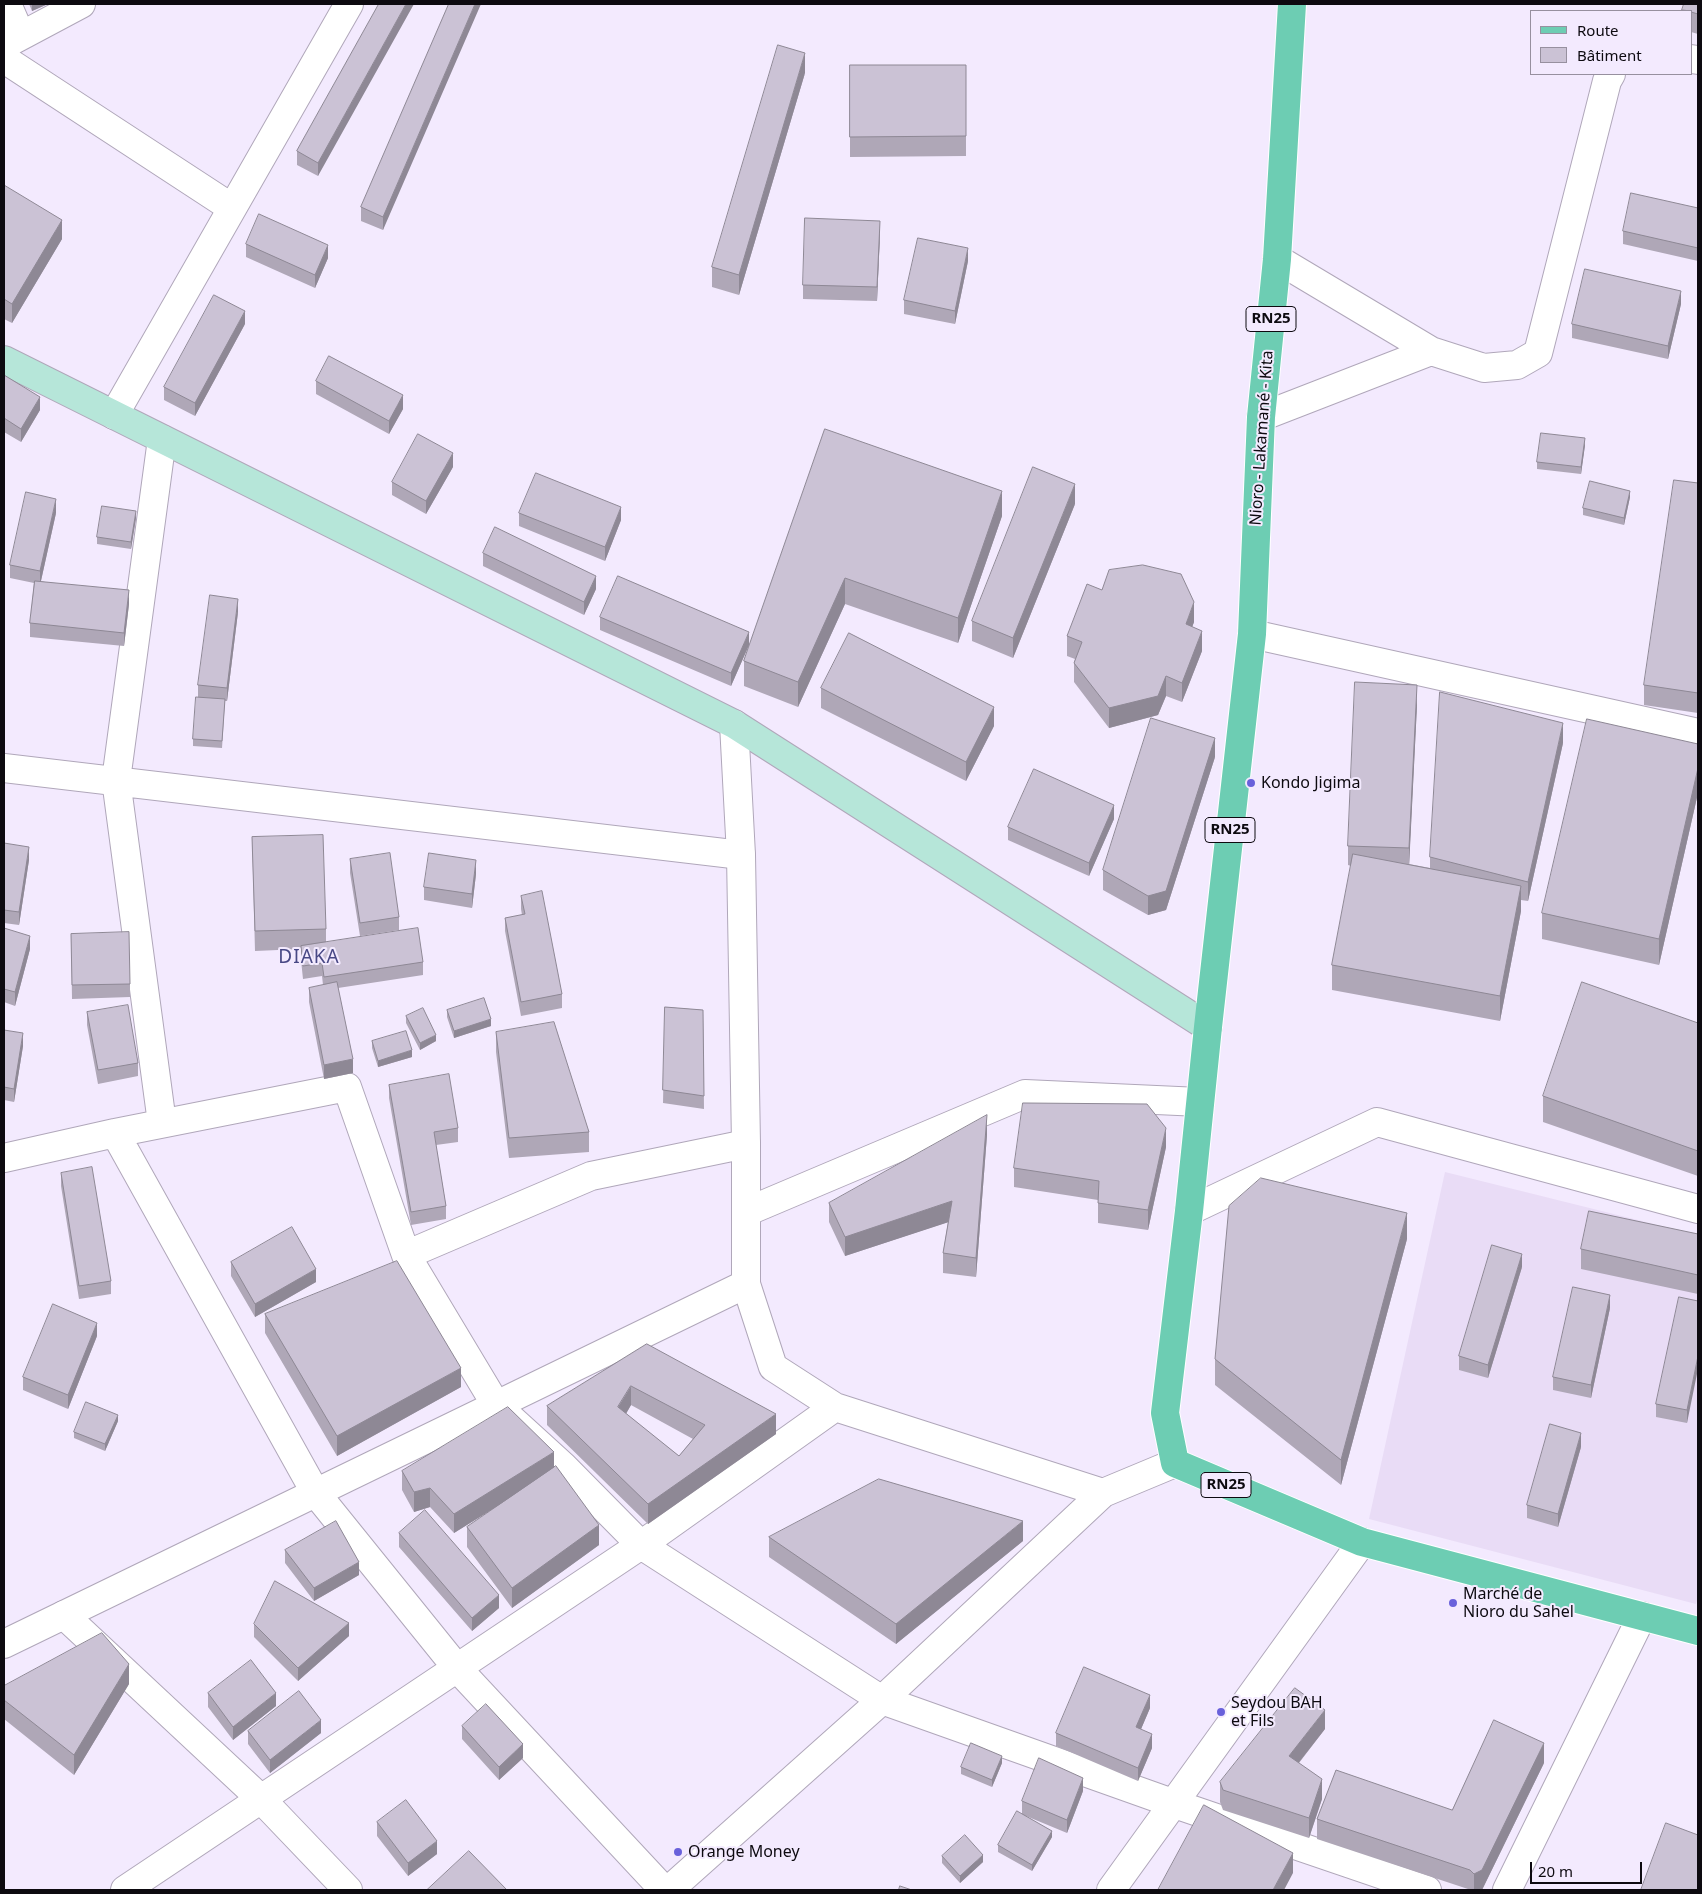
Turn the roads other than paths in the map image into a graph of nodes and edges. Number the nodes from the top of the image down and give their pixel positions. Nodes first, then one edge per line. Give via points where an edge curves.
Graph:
1 (7, 4) edge
2 (81, 4) edge
3 (349, 4) edge
4 (1292, 4) edge
5 (12, 41) edge
6 (4, 59) edge
7 (1610, 75) edge
8 (232, 208) junction
9 (1277, 260) junction
10 (1430, 351) junction
11 (4, 360) edge
12 (114, 415) junction
13 (1261, 417) junction
14 (162, 439) junction
15 (1252, 634) junction
16 (734, 724) junction
17 (1698, 734) edge
18 (4, 768) edge
19 (116, 780) junction
20 (741, 855) junction
21 (1208, 1027) junction
22 (1200, 1102) junction
23 (162, 1123) junction
24 (114, 1133) junction
25 (746, 1144) junction
26 (4, 1158) edge
27 (1698, 1209) edge
28 (1190, 1211) junction
29 (746, 1212) junction
30 (406, 1255) junction
31 (746, 1284) junction
32 (496, 1405) junction
33 (836, 1408) junction
34 (1175, 1463) junction
35 (315, 1492) junction
36 (1103, 1493) junction
37 (1362, 1542) junction
38 (641, 1545) junction
39 (64, 1615) junction
40 (1642, 1616) junction
41 (1698, 1631) edge
42 (4, 1644) edge
43 (457, 1668) junction
44 (882, 1700) junction
45 (261, 1799) junction
46 (1172, 1803) junction
47 (125, 1890) edge
48 (348, 1890) edge
49 (664, 1890) edge
50 (669, 1890) edge
51 (1111, 1890) edge
52 (1426, 1890) edge
53 (1507, 1890) edge

1 - 5 street
2 - 5 street
3 - 8 street
4 - 9 main road, Nioro - Lakamané - Kita / RN25
6 - 8 street
7 - 10 street via 1538,352 1517,365 1484,368
8 - 12 street
9 - 10 street
9 - 13 main road, Nioro - Lakamané - Kita / RN25
10 - 13 street
11 - 12 main road
12 - 14 main road
13 - 15 main road, Nioro - Lakamané - Kita / RN25
14 - 16 main road
14 - 19 street
15 - 17 street
15 - 21 main road, RN25
16 - 20 street
16 - 21 main road
18 - 19 street
19 - 20 street
19 - 23 street
20 - 25 street
21 - 22 main road, RN25
22 - 28 main road, RN25
22 - 29 street via 1025,1094
23 - 24 street
23 - 30 street via 347,1087
24 - 26 street
24 - 35 street
25 - 29 street
25 - 30 street via 592,1176
27 - 28 street via 1377,1122
28 - 34 main road, RN25 via 1166,1413
29 - 31 street
30 - 32 street
31 - 32 street
31 - 33 street via 773,1367
32 - 35 street
32 - 38 street
33 - 36 street
33 - 38 street
34 - 36 street
34 - 37 main road, RN25
35 - 39 street
35 - 43 street
36 - 44 street
37 - 40 main road, RN25
37 - 46 street
38 - 43 street
38 - 44 street
39 - 42 street
39 - 45 street
40 - 41 main road, RN25
40 - 53 street
43 - 45 street
43 - 49 street
44 - 46 street
44 - 50 street
45 - 47 street
45 - 48 street
46 - 51 street
46 - 52 street

